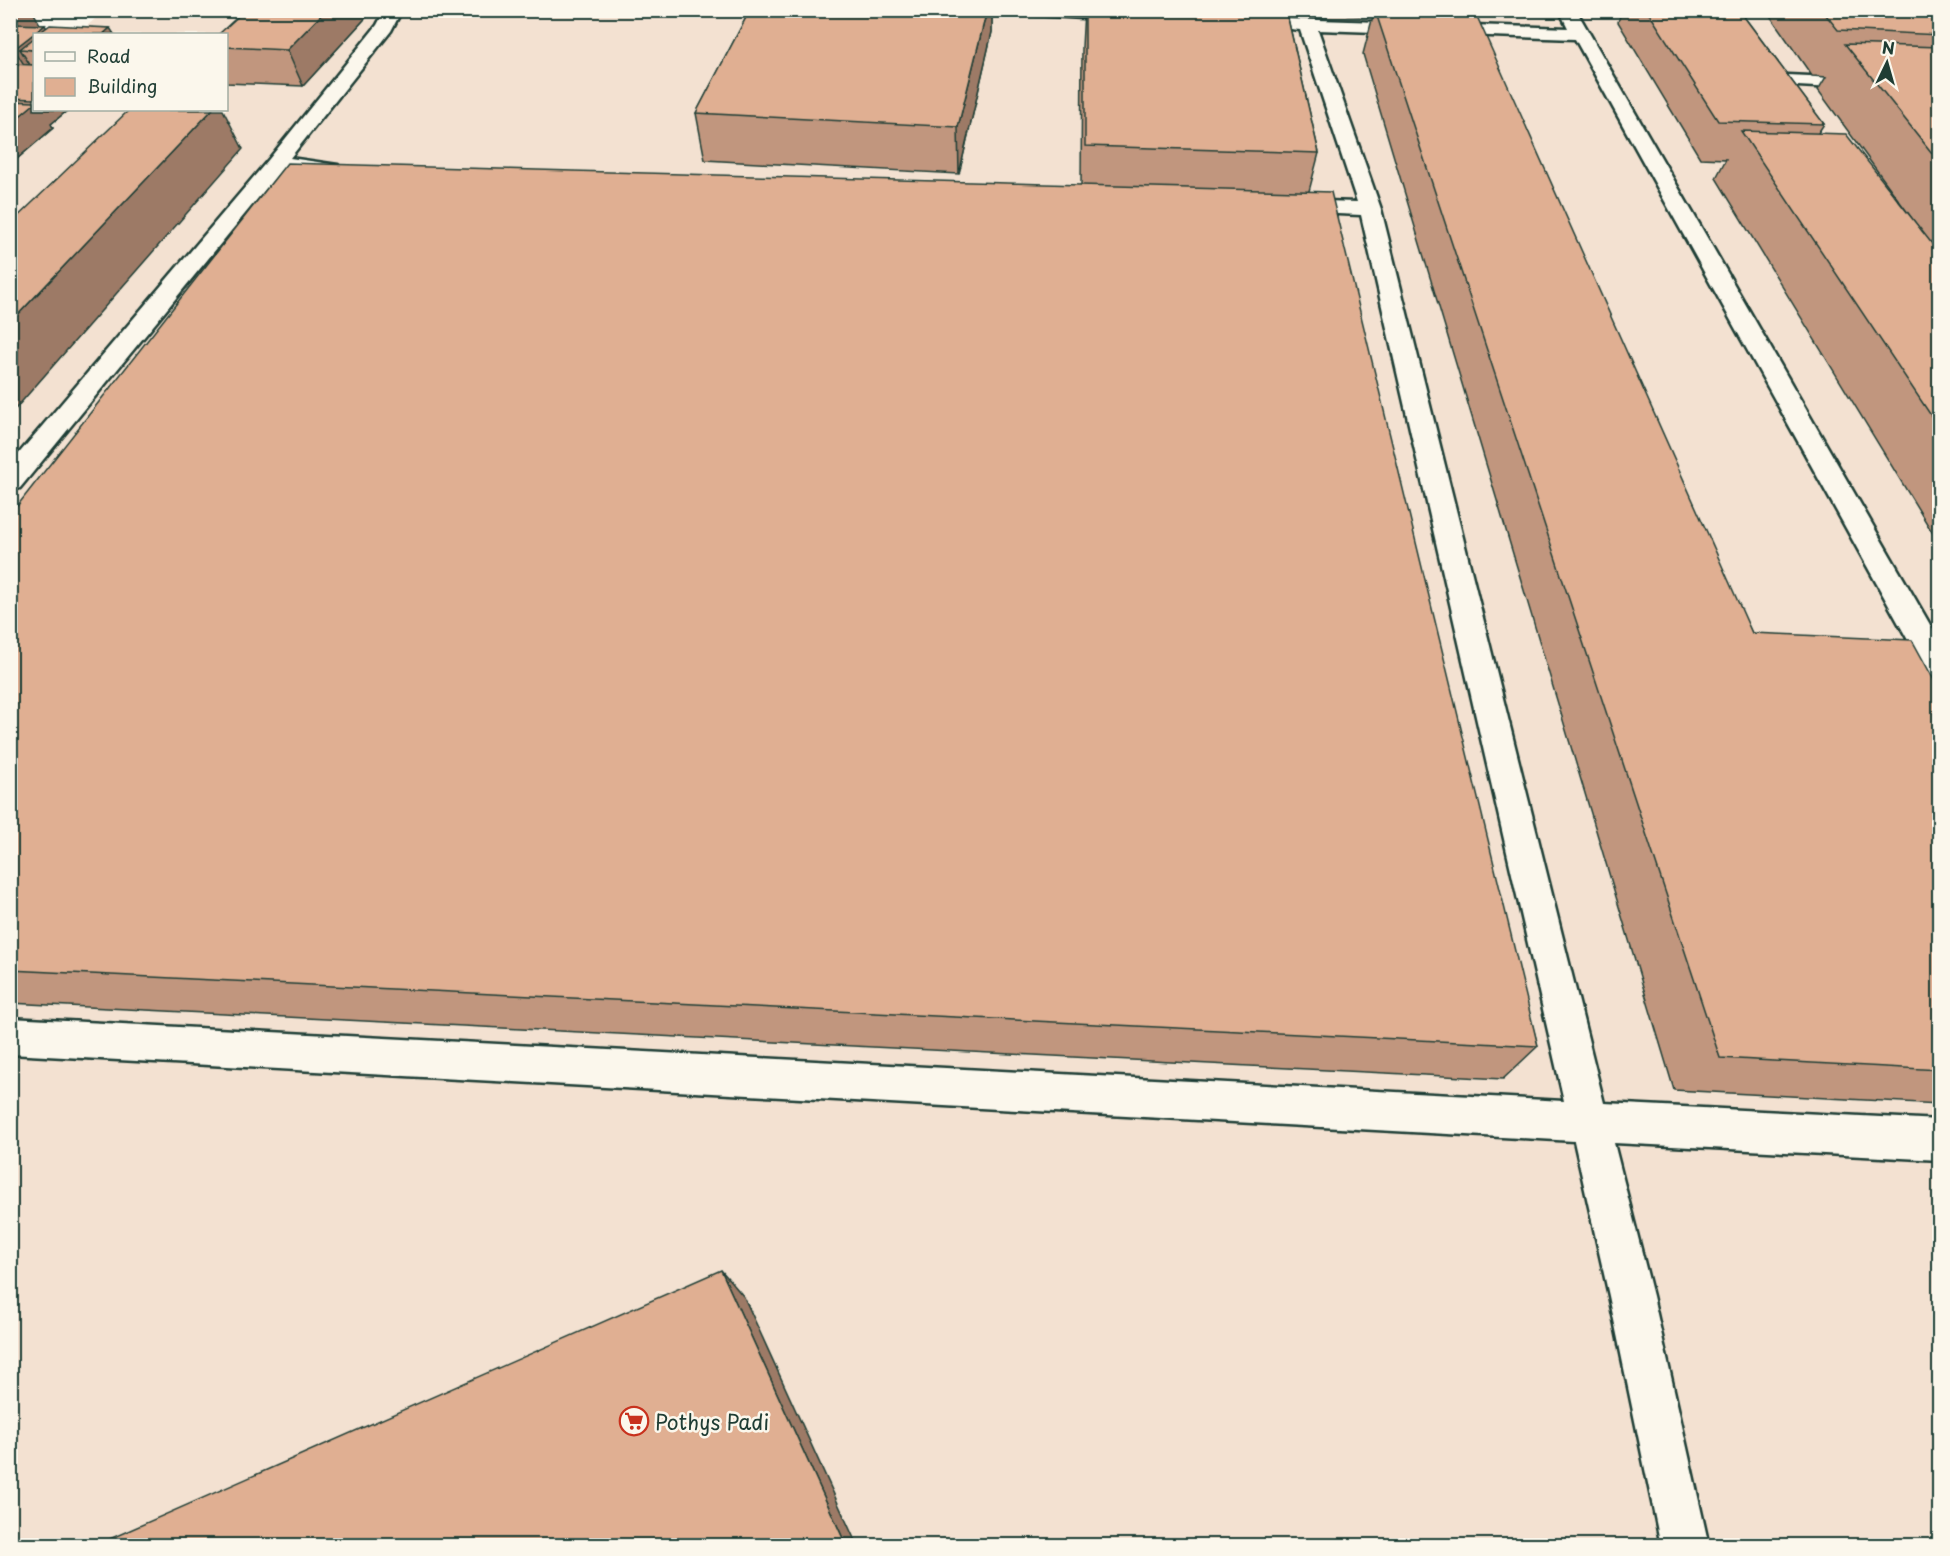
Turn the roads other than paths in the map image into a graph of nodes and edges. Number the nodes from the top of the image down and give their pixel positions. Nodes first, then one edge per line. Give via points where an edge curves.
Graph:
1 (394, 10) edge
2 (1036, 10) edge
3 (1567, 10) edge
4 (1142, 16) edge
5 (1272, 23) edge
6 (1307, 25) junction
7 (1579, 34) junction
8 (1756, 63) edge
9 (1768, 80) junction
10 (1940, 88) edge
11 (1779, 99) edge
12 (276, 163) junction
13 (347, 170) edge
14 (1268, 205) edge
15 (1370, 209) junction
16 (10, 482) edge
17 (1940, 670) edge
18 (10, 1036) edge
19 (1589, 1122) junction
20 (1940, 1140) edge
21 (1685, 1545) edge

1 - 12 lane via 386,27
2 - 4 lane
3 - 7 lane
5 - 6 lane
6 - 7 lane
6 - 15 lane
7 - 17 lane
8 - 9 lane
9 - 10 lane
9 - 11 lane
12 - 13 lane
12 - 16 lane
14 - 15 lane
15 - 19 lane
18 - 19 lane
19 - 20 lane
19 - 21 lane

